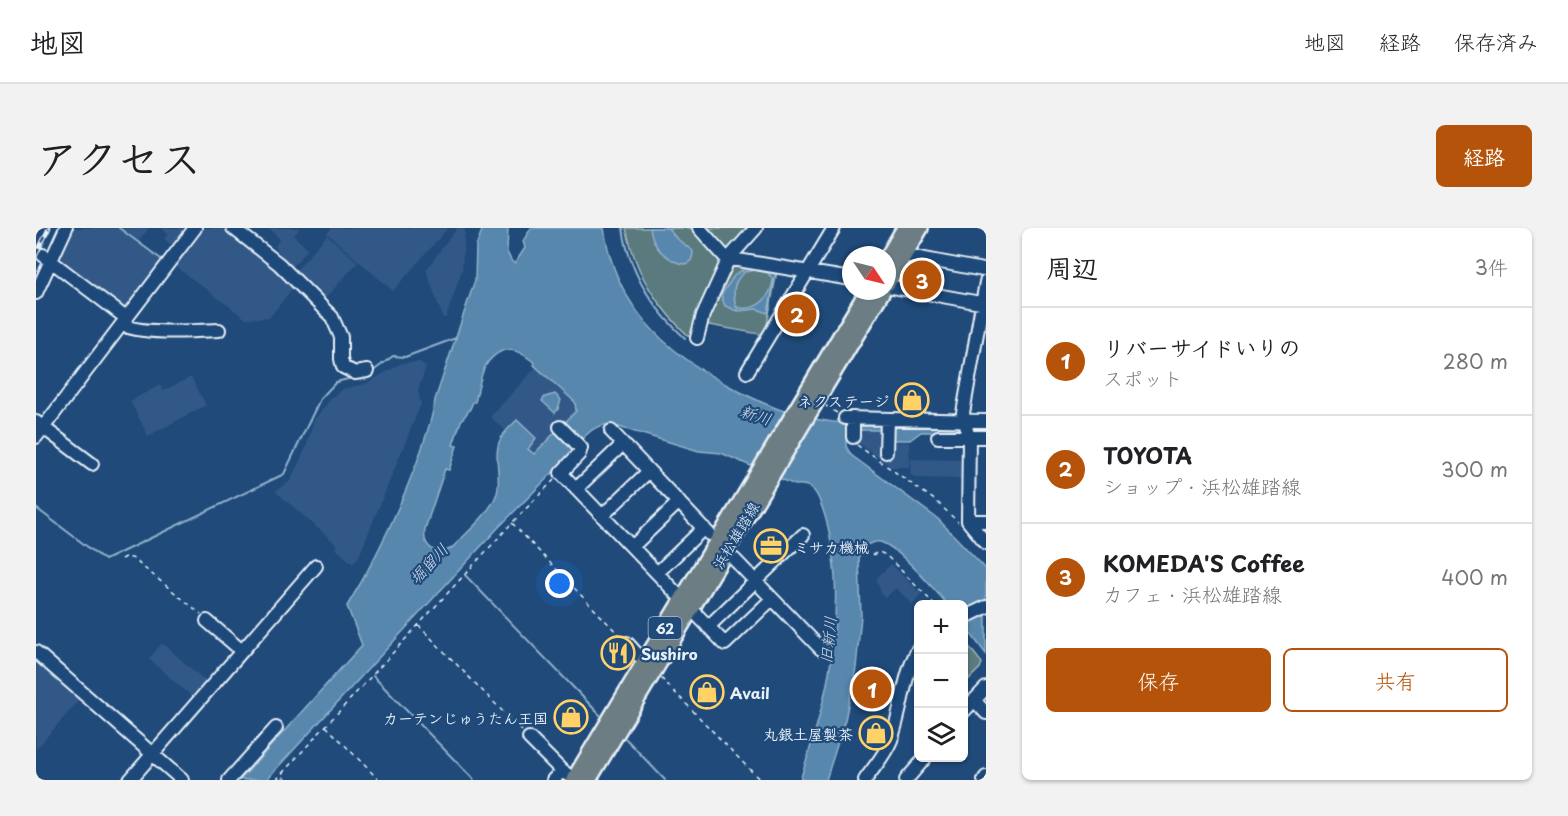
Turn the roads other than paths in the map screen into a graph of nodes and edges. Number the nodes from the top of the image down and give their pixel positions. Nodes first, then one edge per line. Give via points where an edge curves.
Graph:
1 (66, 228) edge
2 (195, 228) edge
3 (233, 228) edge
4 (699, 228) edge
5 (756, 228) edge
6 (834, 228) edge
7 (905, 228) edge
8 (920, 228) edge
9 (895, 246) edge
10 (904, 255) junction
11 (47, 258) junction
12 (729, 258) junction
13 (896, 269) edge
14 (808, 271) junction
15 (985, 276) edge
16 (842, 277) edge
17 (896, 287) edge
18 (36, 293) edge
19 (864, 300) edge
20 (876, 300) edge
21 (984, 304) edge
22 (124, 321) junction
23 (219, 330) dead end
24 (697, 338) dead end
25 (367, 371) dead end
26 (747, 372) dead end
27 (810, 408) junction
28 (964, 421) junction
29 (986, 421) edge
30 (887, 424) junction
31 (560, 428) dead end
32 (38, 429) edge
33 (611, 431) dead end
34 (938, 436) dead end
35 (968, 436) junction
36 (853, 437) road end
37 (986, 437) edge
38 (623, 444) junction
39 (886, 452) dead end
40 (92, 464) dead end
41 (649, 471) junction
42 (576, 489) junction
43 (679, 502) junction
44 (602, 516) junction
45 (963, 521) junction
46 (986, 521) edge
47 (803, 535) dead end
48 (986, 543) edge
49 (632, 547) junction
50 (734, 559) dead end
51 (316, 566) dead end
52 (657, 573) junction
53 (755, 581) junction
54 (772, 598) junction
55 (686, 604) junction
56 (986, 607) edge
57 (968, 616) edge
58 (207, 621) road end
59 (708, 627) junction
60 (627, 643) road end
61 (821, 649) dead end
62 (242, 651) junction
63 (36, 652) edge
64 (916, 654) edge
65 (649, 666) junction
66 (986, 688) edge
67 (974, 700) junction
68 (967, 708) edge
69 (986, 713) edge
70 (276, 728) dead end
71 (528, 738) road end
72 (152, 754) junction
73 (922, 762) edge
74 (566, 778) edge
75 (130, 780) edge
76 (182, 780) edge
77 (229, 780) edge
78 (588, 780) edge
79 (865, 780) edge
80 (906, 780) edge

1 - 11 street
2 - 22 street
3 - 25 street via 279,264 332,317 341,337 343,367 350,372
4 - 12 street
5 - 12 street
6 - 14 street
7 - 9 main road
8 - 10 main road
10 - 13 main road
10 - 15 street
11 - 18 street
11 - 22 street
12 - 14 street
12 - 24 street via 707,304
14 - 16 street
14 - 26 street
15 - 21 street
17 - 21 street
19 - 27 main road, 浜松雄踏線 / 62
20 - 27 main road, 浜松雄踏線 / 62
21 - 28 street via 964,402
22 - 23 street via 131,328
22 - 32 street
27 - 55 main road, 浜松雄踏線 / 62 via 761,479
28 - 29 street
28 - 30 street
28 - 35 street
30 - 36 street via 850,420
30 - 39 street
31 - 42 street via 579,445 579,454 561,473
32 - 40 street
33 - 38 street
34 - 35 street
35 - 37 street
35 - 45 street
38 - 41 street
38 - 42 street
41 - 43 street
41 - 44 street
42 - 44 street
43 - 49 street
43 - 52 street via 707,531
44 - 49 street
45 - 46 street
45 - 48 street
47 - 53 street
49 - 52 street
50 - 53 street
51 - 62 street
52 - 55 street
53 - 54 street
53 - 59 street
54 - 59 street via 725,644
54 - 61 street
55 - 59 street
55 - 65 main road, 浜松雄踏線 / 62
56 - 57 street
58 - 62 street
60 - 65 street
62 - 72 street
63 - 72 street
64 - 79 street via 890,742
65 - 74 main road, 浜松雄踏線 / 62
65 - 78 main road, 浜松雄踏線 / 62
66 - 67 street
67 - 68 street
67 - 69 street
70 - 77 street
71 - 74 street
72 - 75 street
72 - 76 street
73 - 80 street

